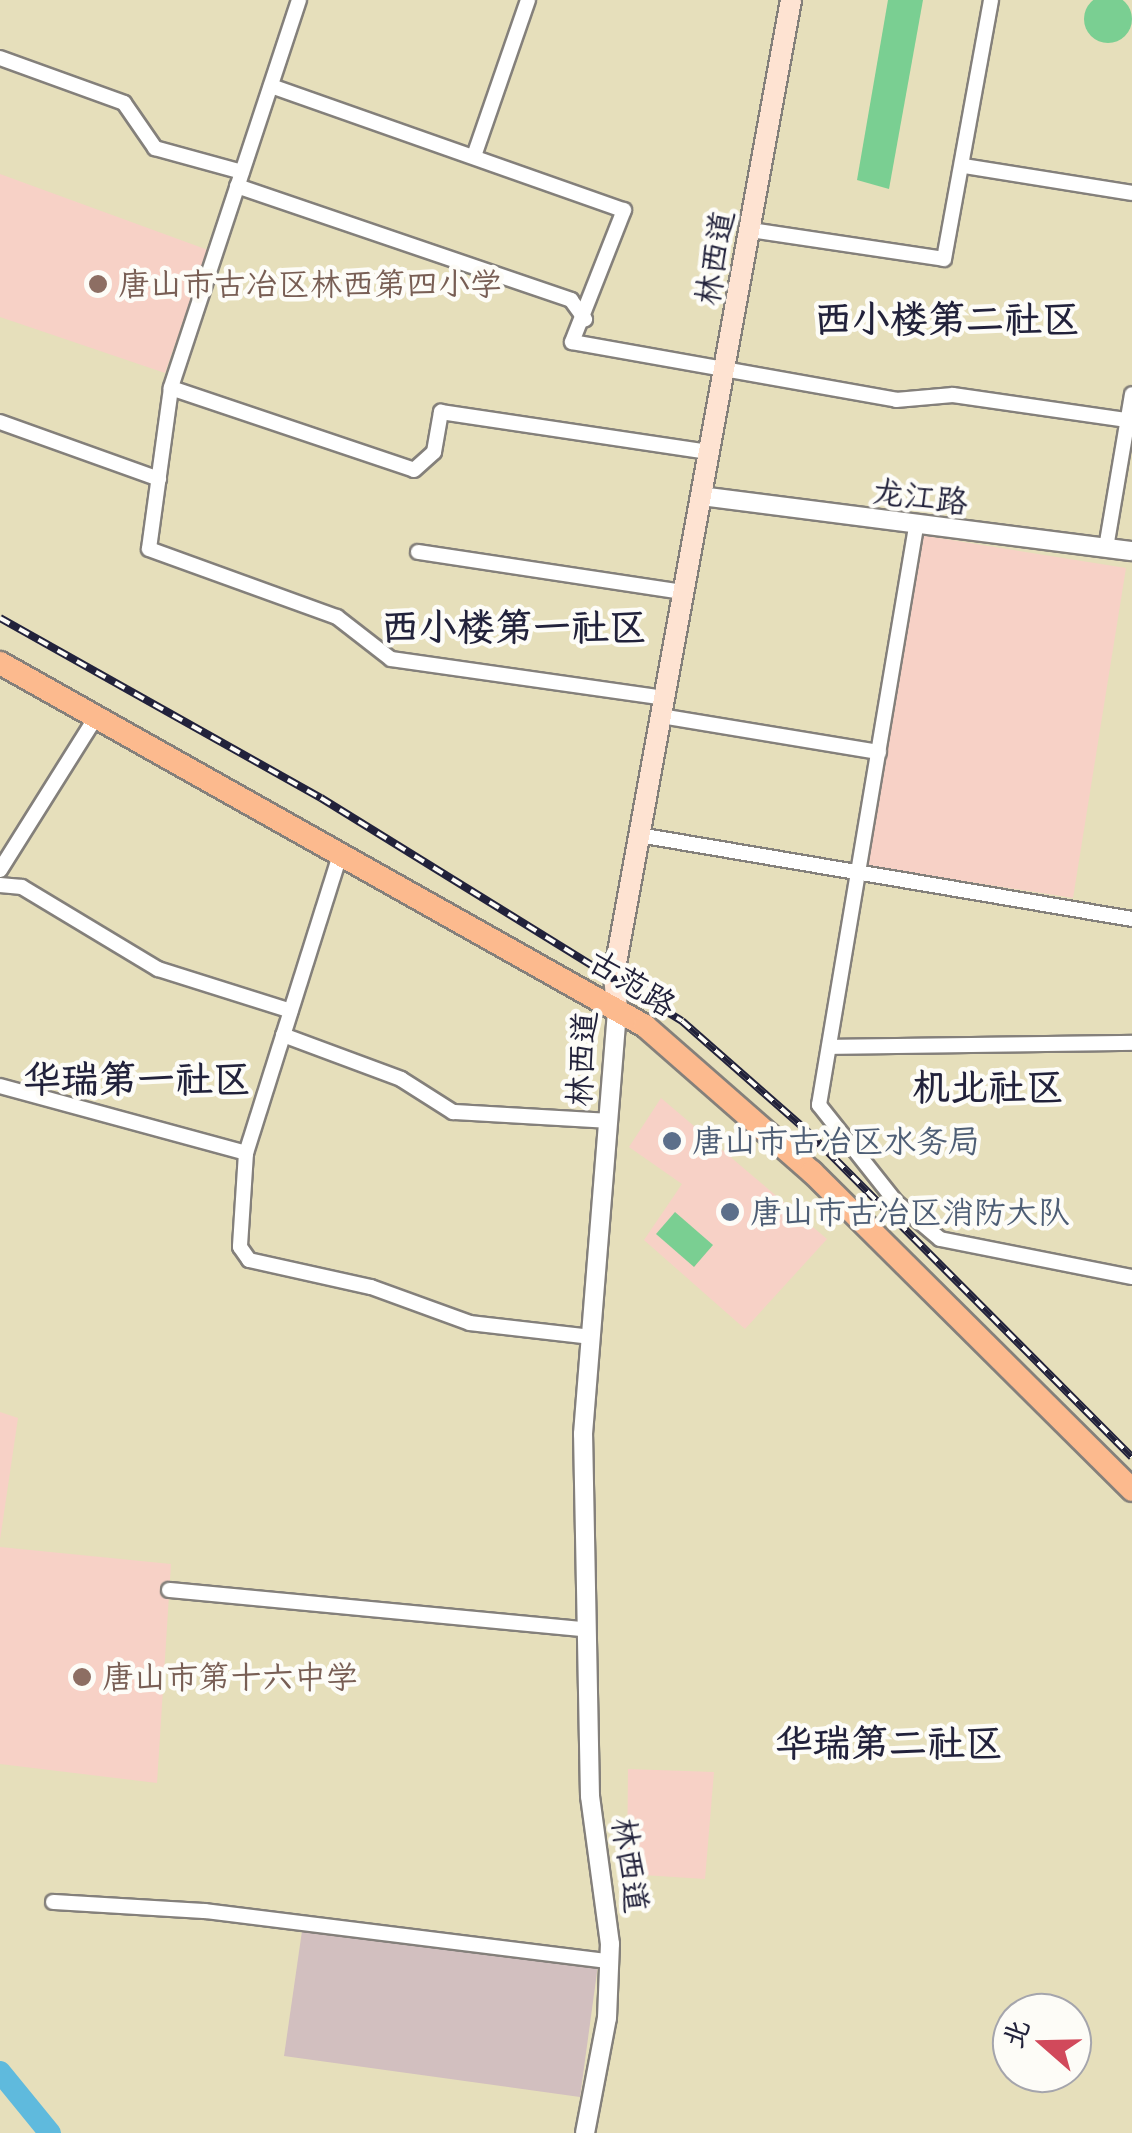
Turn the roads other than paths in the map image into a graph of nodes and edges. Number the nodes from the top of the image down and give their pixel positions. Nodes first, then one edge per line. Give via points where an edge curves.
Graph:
1 (299, 0) edge
2 (528, 0) edge
3 (791, 0) edge
4 (991, 0) edge
5 (0, 58) edge
6 (270, 86) junction
7 (474, 156) junction
8 (964, 166) junction
9 (240, 180) junction
10 (1132, 193) edge
11 (751, 230) junction
12 (585, 319) junction
13 (725, 370) junction
14 (171, 388) junction
15 (1132, 394) edge
16 (1127, 420) junction
17 (0, 422) edge
18 (710, 452) junction
19 (159, 479) junction
20 (702, 496) junction
21 (916, 527) junction
22 (1106, 548) junction
23 (1132, 551) edge
24 (418, 552) dead end
25 (684, 592) junction
26 (0, 663) edge
27 (663, 707) junction
28 (96, 716) junction
29 (879, 752) junction
30 (639, 835) junction
31 (340, 855) junction
32 (5, 866) edge
33 (858, 872) junction
34 (0, 885) edge
35 (22, 887) junction
36 (1132, 918) edge
37 (618, 1009) junction
38 (291, 1011) junction
39 (283, 1036) junction
40 (1132, 1043) edge
41 (829, 1047) junction
42 (0, 1086) edge
43 (608, 1121) junction
44 (246, 1153) junction
45 (1132, 1277) edge
46 (591, 1337) junction
47 (1132, 1490) edge
48 (169, 1590) dead end
49 (582, 1629) junction
50 (53, 1902) dead end
51 (609, 1962) junction
52 (585, 2133) edge

1 - 6 street
2 - 7 street
3 - 11 main road, 林西道
4 - 8 street
5 - 9 street via 124,104 155,148
6 - 7 street
6 - 9 street
7 - 12 street via 624,210
8 - 10 street
8 - 11 street via 948,253 936,263
9 - 12 street via 571,300
9 - 14 street
11 - 13 main road, 林西道
12 - 13 street via 572,342
13 - 16 street via 896,400 953,395
13 - 18 main road, 林西道
14 - 18 street via 414,470 434,452 440,412
14 - 19 street
15 - 16 street
16 - 22 street
17 - 19 street
18 - 20 main road, 林西道
19 - 27 street via 149,549 338,617 391,658
20 - 21 street, 龙江路
20 - 25 main road, 林西道
21 - 22 street, 龙江路
21 - 29 street
22 - 23 street, 龙江路
24 - 25 street
25 - 27 main road, 林西道
26 - 28 main road, 古范路
27 - 29 street
27 - 30 main road, 林西道
28 - 31 main road, 古范路
28 - 32 street
29 - 33 street
30 - 33 street
30 - 37 main road, 林西道 via 614,974
31 - 37 main road, 古范路
31 - 38 street
32 - 35 street
33 - 36 street
33 - 41 street
34 - 35 street
35 - 38 street via 158,969
37 - 43 street, 林西道
37 - 47 main road, 古范路 via 724,1090
38 - 39 street
39 - 43 street via 402,1079 453,1112
39 - 44 street
40 - 41 street
41 - 45 street via 822,1114 925,1229 956,1245
42 - 44 street
43 - 46 street, 林西道
44 - 46 street via 236,1234 249,1260 371,1286 499,1330
46 - 49 street, 林西道
48 - 49 street
49 - 51 street, 林西道
50 - 51 street via 205,1910
51 - 52 street, 林西道

